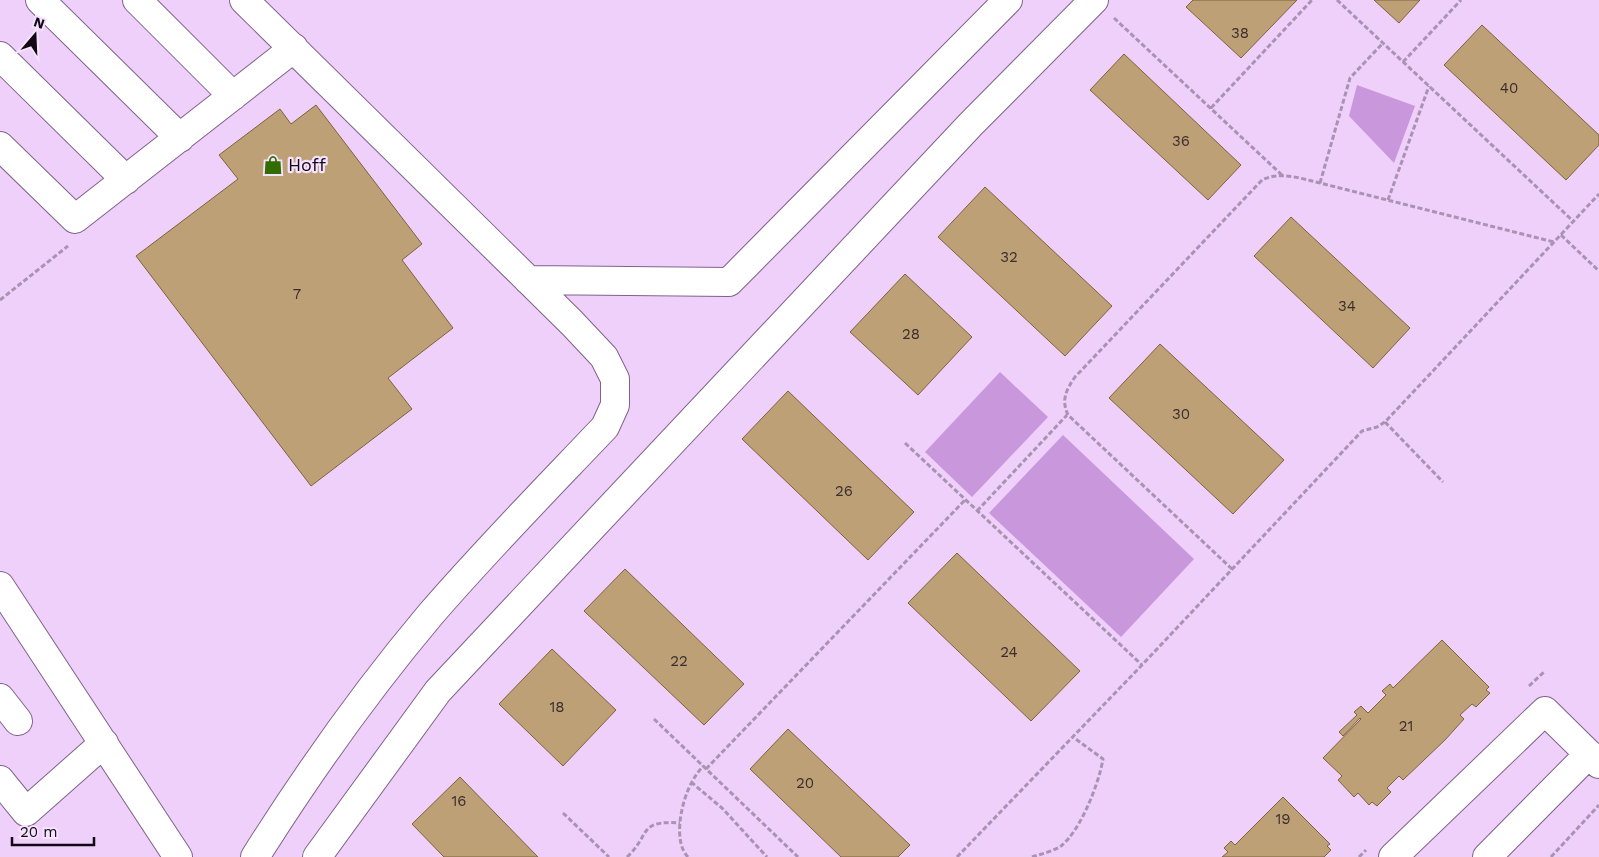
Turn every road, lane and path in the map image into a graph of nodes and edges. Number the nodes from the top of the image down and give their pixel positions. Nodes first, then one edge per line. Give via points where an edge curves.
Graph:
1 (40, 0) edge
2 (137, 0) edge
3 (244, 0) edge
4 (1008, 0) edge
5 (1312, 0) edge
6 (1337, 0) edge
7 (1461, 0) edge
8 (1102, 7) edge
9 (1383, 43) junction
10 (294, 48) junction
11 (0, 56) edge
12 (1403, 62) junction
13 (1429, 86) junction
14 (233, 96) junction
15 (1211, 108) junction
16 (180, 138) junction
17 (0, 146) edge
18 (1283, 176) junction
19 (126, 180) junction
20 (1320, 183) junction
21 (1599, 194) edge
22 (1388, 200) junction
23 (1573, 222) junction
24 (1561, 235) junction
25 (1554, 242) junction
26 (1599, 271) edge
27 (528, 280) junction
28 (1068, 415) junction
29 (1385, 422) junction
30 (905, 444) dead end
31 (1443, 482) dead end
32 (965, 500) junction
33 (977, 511) junction
34 (1232, 569) junction
35 (0, 586) edge
36 (1142, 665) junction
37 (0, 698) edge
38 (654, 718) dead end
39 (18, 721) dead end
40 (1073, 737) junction
41 (104, 744) junction
42 (1594, 759) edge
43 (703, 766) junction
44 (706, 769) junction
45 (0, 780) edge
46 (691, 782) junction
47 (1599, 805) edge
48 (563, 813) dead end
49 (680, 823) junction
50 (178, 857) edge
51 (255, 857) edge
52 (317, 857) edge
53 (609, 857) edge
54 (627, 857) edge
55 (688, 857) edge
56 (767, 857) edge
57 (798, 857) edge
58 (957, 857) edge
59 (1032, 857) edge
60 (1393, 857) edge
61 (1487, 857) edge
62 (1551, 857) edge

1 - 16 lane
2 - 14 lane
3 - 10 lane
4 - 27 lane via 730,282
5 - 15 path
6 - 9 path
7 - 12 path
8 - 15 path
8 - 52 lane via 971,124 438,691
9 - 12 path
9 - 20 path via 1349,81
10 - 14 lane
10 - 27 lane
11 - 19 lane
12 - 13 path
13 - 22 path
13 - 23 path
14 - 16 lane
15 - 18 path
16 - 19 lane
17 - 19 lane via 75,220
18 - 20 path
18 - 28 path via 1262,180 1075,377 1064,400
20 - 22 path
21 - 23 path
22 - 25 path
23 - 24 path
24 - 25 path
24 - 26 path
25 - 29 path
27 - 51 lane via 604,357 614,379 615,405 605,427 430,616 286,807
28 - 33 path
28 - 34 path
29 - 31 path
29 - 34 path via 1362,430
30 - 32 path
32 - 33 path
32 - 44 path
33 - 36 path
34 - 36 path
35 - 41 lane
36 - 40 path
37 - 39 lane
38 - 43 path
40 - 58 path
40 - 59 path via 1103,759 1101,771 1073,832 1060,847
41 - 45 lane via 26,812
41 - 50 lane
42 - 60 lane via 1545,711
42 - 61 lane
43 - 44 path
43 - 46 path
44 - 57 path
46 - 49 path
46 - 56 path via 722,808
47 - 62 path
48 - 53 path
49 - 54 path via 663,822 648,828
49 - 55 path via 679,835

